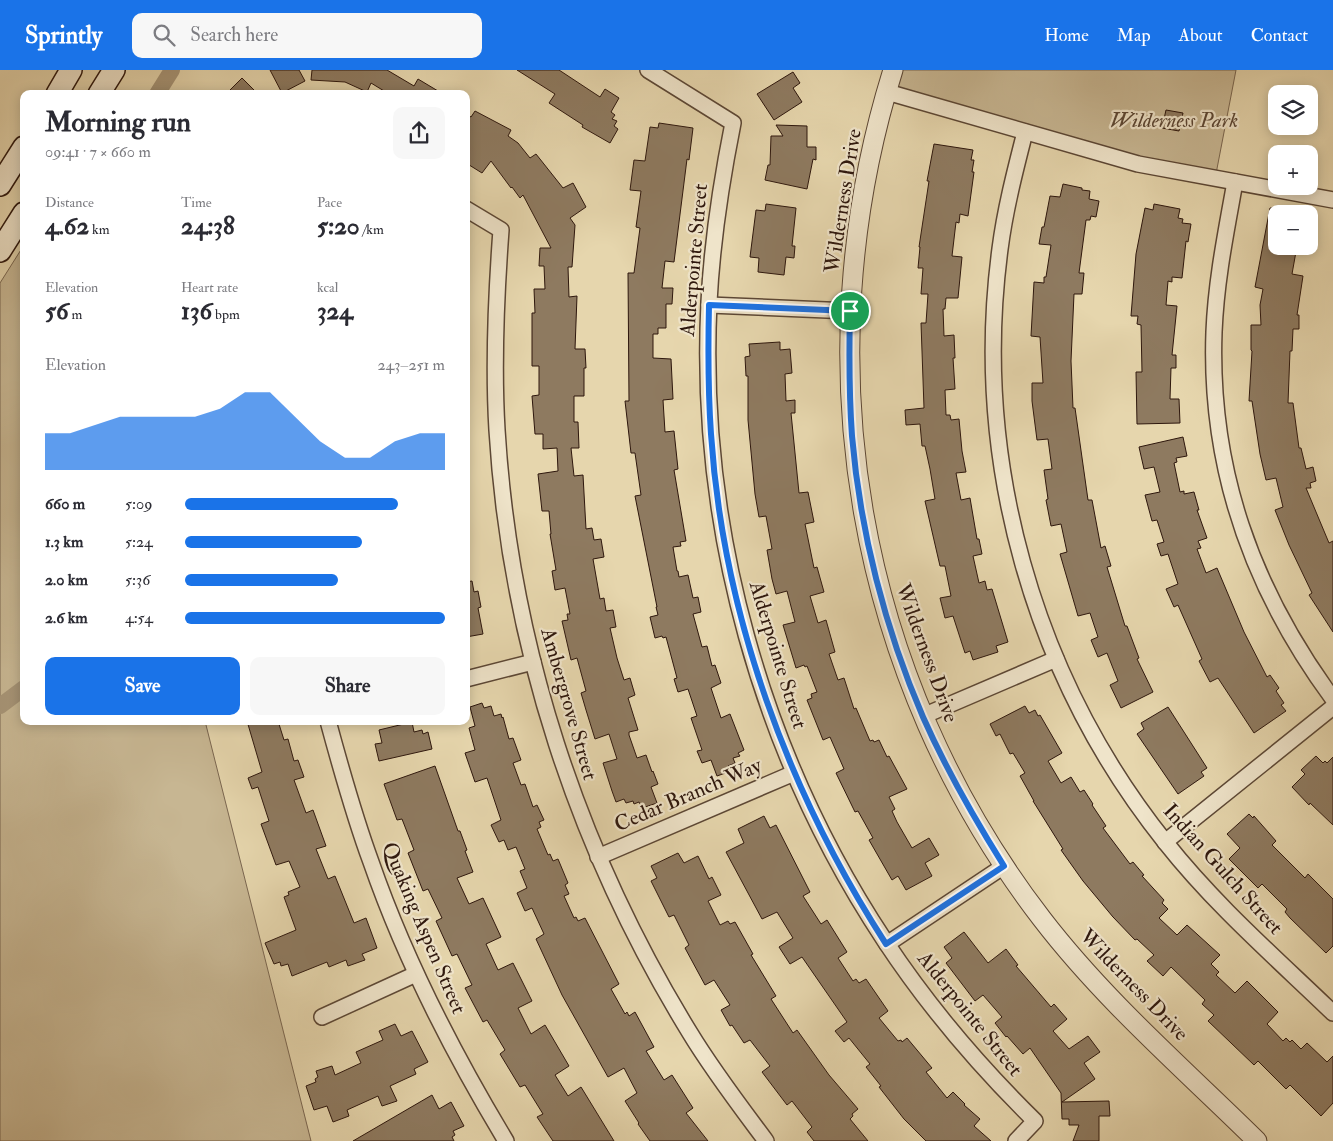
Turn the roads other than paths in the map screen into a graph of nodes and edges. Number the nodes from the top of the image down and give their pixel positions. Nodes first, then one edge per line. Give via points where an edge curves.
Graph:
1 (71, 70) edge
2 (114, 70) edge
3 (648, 70) edge
4 (893, 70) edge
5 (59, 90) edge
6 (102, 90) edge
7 (886, 92) junction
8 (1025, 132) junction
9 (20, 153) edge
10 (1235, 182) junction
11 (0, 185) edge
12 (1333, 200) edge
13 (470, 211) edge
14 (20, 219) edge
15 (0, 251) edge
16 (709, 305) junction
17 (850, 311) junction
18 (1056, 659) junction
19 (533, 662) junction
20 (470, 678) edge
21 (1333, 699) edge
22 (1333, 707) edge
23 (923, 716) junction
24 (329, 725) edge
25 (794, 773) junction
26 (1165, 842) junction
27 (598, 857) junction
28 (1004, 866) junction
29 (886, 944) junction
30 (416, 974) junction
31 (1333, 1013) edge
32 (322, 1017) dead end
33 (506, 1141) edge
34 (766, 1141) edge
35 (1016, 1141) edge
36 (1257, 1141) edge

1 - 5 main road
2 - 6 main road
3 - 16 street, Alderpointe Street via 733,124 722,178
4 - 7 street, Wilderness Drive
7 - 8 street
7 - 17 street, Wilderness Drive via 862,199
8 - 10 street via 1138,164
8 - 18 street, Indian Gulch Street via 1000,249 995,303 994,398 1010,515 1037,612
9 - 11 main road
10 - 12 street
10 - 21 street via 1214,332 1214,381 1226,468 1238,516 1270,597 1308,665
13 - 19 street, Ambergrove Street via 500,230 495,354 497,430 512,564
14 - 15 main road
16 - 17 street
16 - 25 street, Alderpointe Street via 711,435 719,509 746,636 768,707
17 - 23 street, Wilderness Drive via 852,438 861,501 873,565 890,627
18 - 23 street
18 - 26 street, Indian Gulch Street via 1105,756
19 - 20 street
19 - 27 street, Ambergrove Street via 550,727
22 - 26 street
23 - 28 street, Wilderness Drive via 966,804
24 - 30 street, Quaking Aspen Street via 371,863
25 - 27 street, Cedar Branch Way
25 - 29 street, Alderpointe Street via 843,873
26 - 31 street, Indian Gulch Street via 1217,900
27 - 34 street, Ambergrove Street via 657,977 728,1090
28 - 29 street
28 - 36 street, Wilderness Drive via 1084,969
29 - 35 street, Alderpointe Street via 972,1054 1035,1121
30 - 32 street
30 - 33 street, Quaking Aspen Street

